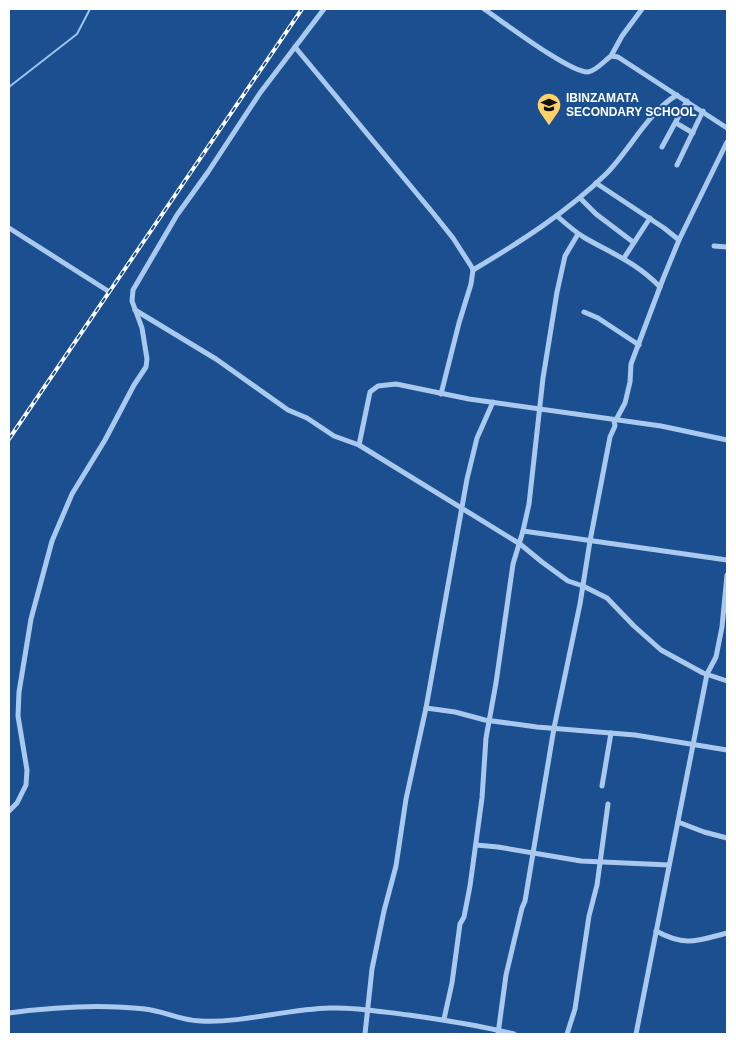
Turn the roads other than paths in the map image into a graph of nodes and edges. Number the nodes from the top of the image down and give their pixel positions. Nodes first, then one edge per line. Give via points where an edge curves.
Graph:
1 (324, 9) edge
2 (484, 9) edge
3 (642, 9) edge
4 (294, 47) junction
5 (611, 56) junction
6 (677, 95) junction
7 (687, 101) junction
8 (703, 111) junction
9 (676, 123) junction
10 (727, 128) edge
11 (693, 132) junction
12 (727, 142) edge
13 (662, 147) dead end
14 (677, 164) dead end
15 (596, 183) junction
16 (580, 198) junction
17 (557, 216) junction
18 (650, 218) junction
19 (9, 228) edge
20 (578, 234) junction
21 (679, 240) junction
22 (633, 242) junction
23 (714, 246) dead end
24 (727, 247) edge
25 (624, 258) junction
26 (472, 270) junction
27 (660, 287) junction
28 (108, 291) dead end
29 (135, 309) junction
30 (584, 312) dead end
31 (639, 345) junction
32 (442, 394) junction
33 (493, 402) junction
34 (540, 409) junction
35 (614, 421) junction
36 (727, 440) edge
37 (359, 445) junction
38 (463, 509) junction
39 (523, 531) junction
40 (590, 541) junction
41 (520, 544) junction
42 (727, 560) edge
43 (727, 575) edge
44 (727, 583) edge
45 (583, 586) junction
46 (725, 627) edge
47 (707, 674) junction
48 (727, 681) edge
49 (426, 708) junction
50 (490, 721) junction
51 (554, 728) junction
52 (611, 732) junction
53 (694, 743) junction
54 (727, 750) edge
55 (602, 786) dead end
56 (608, 804) dead end
57 (9, 811) edge
58 (678, 822) junction
59 (727, 838) edge
60 (476, 845) junction
61 (534, 854) junction
62 (599, 863) junction
63 (669, 865) junction
64 (656, 931) junction
65 (727, 933) edge
66 (368, 1009) junction
67 (9, 1013) edge
68 (444, 1019) junction
69 (499, 1032) edge
70 (365, 1034) edge
71 (514, 1034) edge
72 (567, 1034) edge
73 (636, 1034) edge

1 - 4 street
2 - 5 street via 552,55 581,70 592,71
3 - 5 street
4 - 26 street via 453,238
4 - 29 street via 167,232 133,290 131,299
5 - 6 street via 618,57
6 - 7 street
6 - 15 street via 658,110 620,159
7 - 8 street
7 - 9 street
8 - 10 street
8 - 11 street
9 - 11 street
9 - 13 street
11 - 14 street
12 - 21 street
15 - 16 street
15 - 18 street
16 - 17 street
16 - 22 street
17 - 20 street
17 - 26 street
18 - 21 street
18 - 22 street
19 - 28 street
20 - 25 street
20 - 34 street via 562,265
21 - 27 street
22 - 25 street
23 - 24 street
25 - 27 street
26 - 32 street
27 - 31 street
29 - 37 street via 222,363 288,410 334,436
29 - 57 street via 142,328 146,367 72,494 42,573 19,692 18,716 28,770 26,785
30 - 31 street
31 - 35 street via 631,364 624,403
32 - 33 street
32 - 37 street via 396,384 378,386 370,392
33 - 34 street
33 - 38 street via 477,438
34 - 35 street
34 - 39 street
35 - 36 street via 661,426
35 - 40 street
37 - 38 street
38 - 41 street
38 - 49 street
39 - 40 street
39 - 41 street
40 - 42 street
40 - 45 street
41 - 45 street via 568,581
41 - 50 street via 513,564
43 - 44 street
44 - 46 street
45 - 47 street via 607,598 661,650
45 - 51 street
46 - 47 street
47 - 48 street
47 - 53 street
49 - 50 street
49 - 66 street via 406,799 396,866 379,932
50 - 51 street
50 - 60 street
51 - 52 street
51 - 61 street
52 - 53 street
52 - 55 street
53 - 54 street
53 - 58 street
56 - 62 street
58 - 59 street
58 - 63 street
60 - 61 street
60 - 68 street
61 - 62 street
61 - 69 street via 526,901 506,975
62 - 63 street
62 - 72 street via 575,1008
63 - 64 street
64 - 65 street via 671,939 689,942
64 - 73 street
66 - 67 street via 299,1010 200,1021 124,1007
66 - 68 street
66 - 70 street
68 - 69 street
69 - 71 street

